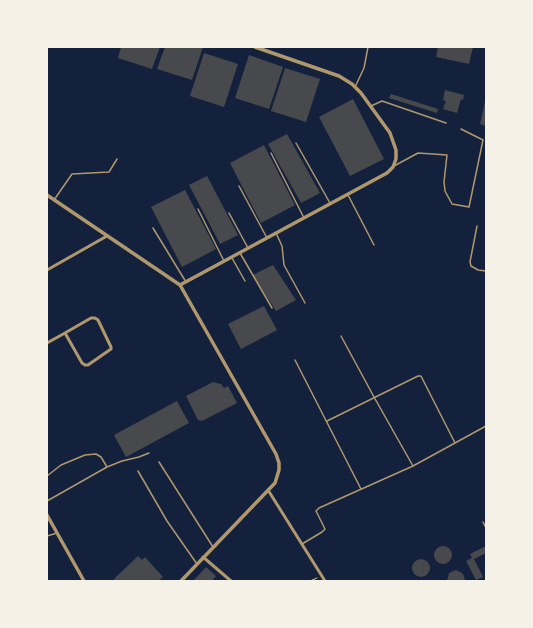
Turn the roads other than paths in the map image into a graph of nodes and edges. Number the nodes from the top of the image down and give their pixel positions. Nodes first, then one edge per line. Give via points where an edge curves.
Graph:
1 (256, 47) edge
2 (368, 47) edge
3 (355, 87) junction
4 (371, 106) junction
5 (446, 123) dead end
6 (461, 129) dead end
7 (296, 143) dead end
8 (271, 154) dead end
9 (117, 160) dead end
10 (393, 167) junction
11 (239, 186) dead end
12 (348, 194) junction
13 (47, 195) edge
14 (54, 200) junction
15 (330, 204) junction
16 (198, 209) dead end
17 (229, 213) dead end
18 (304, 218) junction
19 (477, 226) dead end
20 (153, 228) dead end
21 (276, 233) junction
22 (107, 236) junction
23 (267, 238) junction
24 (374, 245) dead end
25 (248, 248) junction
26 (240, 253) junction
27 (232, 257) junction
28 (224, 261) junction
29 (47, 270) edge
30 (486, 271) edge
31 (245, 281) dead end
32 (186, 282) junction
33 (180, 285) junction
34 (305, 303) dead end
35 (272, 308) dead end
36 (65, 333) junction
37 (341, 336) dead end
38 (47, 343) edge
39 (295, 360) dead end
40 (374, 397) junction
41 (327, 422) junction
42 (486, 426) edge
43 (455, 443) junction
44 (149, 453) dead end
45 (159, 462) dead end
46 (413, 466) junction
47 (107, 467) junction
48 (138, 471) dead end
49 (47, 476) edge
50 (361, 489) junction
51 (268, 490) junction
52 (47, 501) edge
53 (47, 515) edge
54 (483, 522) dead end
55 (486, 528) edge
56 (57, 532) junction
57 (47, 536) edge
58 (302, 544) junction
59 (213, 547) junction
60 (203, 557) junction
61 (197, 564) junction
62 (84, 581) edge
63 (181, 581) edge
64 (231, 581) edge
65 (325, 581) edge

1 - 3 street via 339,76
2 - 3 lane via 364,68
3 - 4 street
4 - 5 lane via 382,101
4 - 10 street via 394,141 396,159
6 - 10 lane via 484,140 469,207 452,204 445,191 447,155 418,152
7 - 15 lane
8 - 18 lane
9 - 14 lane via 109,172 72,174
10 - 12 street via 387,173
11 - 23 lane
12 - 15 street
12 - 24 lane
13 - 14 street
14 - 22 street
15 - 18 street
16 - 28 lane
17 - 25 lane
18 - 21 street
19 - 30 lane via 470,262 471,266 478,270
20 - 32 lane
21 - 23 street
21 - 34 lane via 282,246 284,265
22 - 29 street
22 - 33 street
23 - 25 street
25 - 26 street
26 - 27 street
26 - 35 lane
27 - 28 street
27 - 31 lane
28 - 32 street
32 - 33 street
33 - 51 street via 276,454 279,463 278,477
36 - 36 street via 95,318 111,349 86,365 82,363
36 - 38 street
37 - 40 lane
39 - 41 lane
40 - 41 lane
40 - 43 lane via 413,377 421,376
40 - 46 lane
41 - 50 lane
42 - 43 lane
43 - 46 lane
44 - 47 lane
45 - 59 lane
46 - 50 lane
47 - 49 lane via 96,454 85,455 61,465
47 - 52 lane
48 - 61 lane via 167,521
50 - 58 lane via 319,508 316,511 325,529
51 - 58 street
51 - 59 street
53 - 56 street
54 - 55 lane
56 - 57 lane
56 - 62 street
58 - 65 street
59 - 60 street
60 - 61 street
60 - 64 street
61 - 63 street

